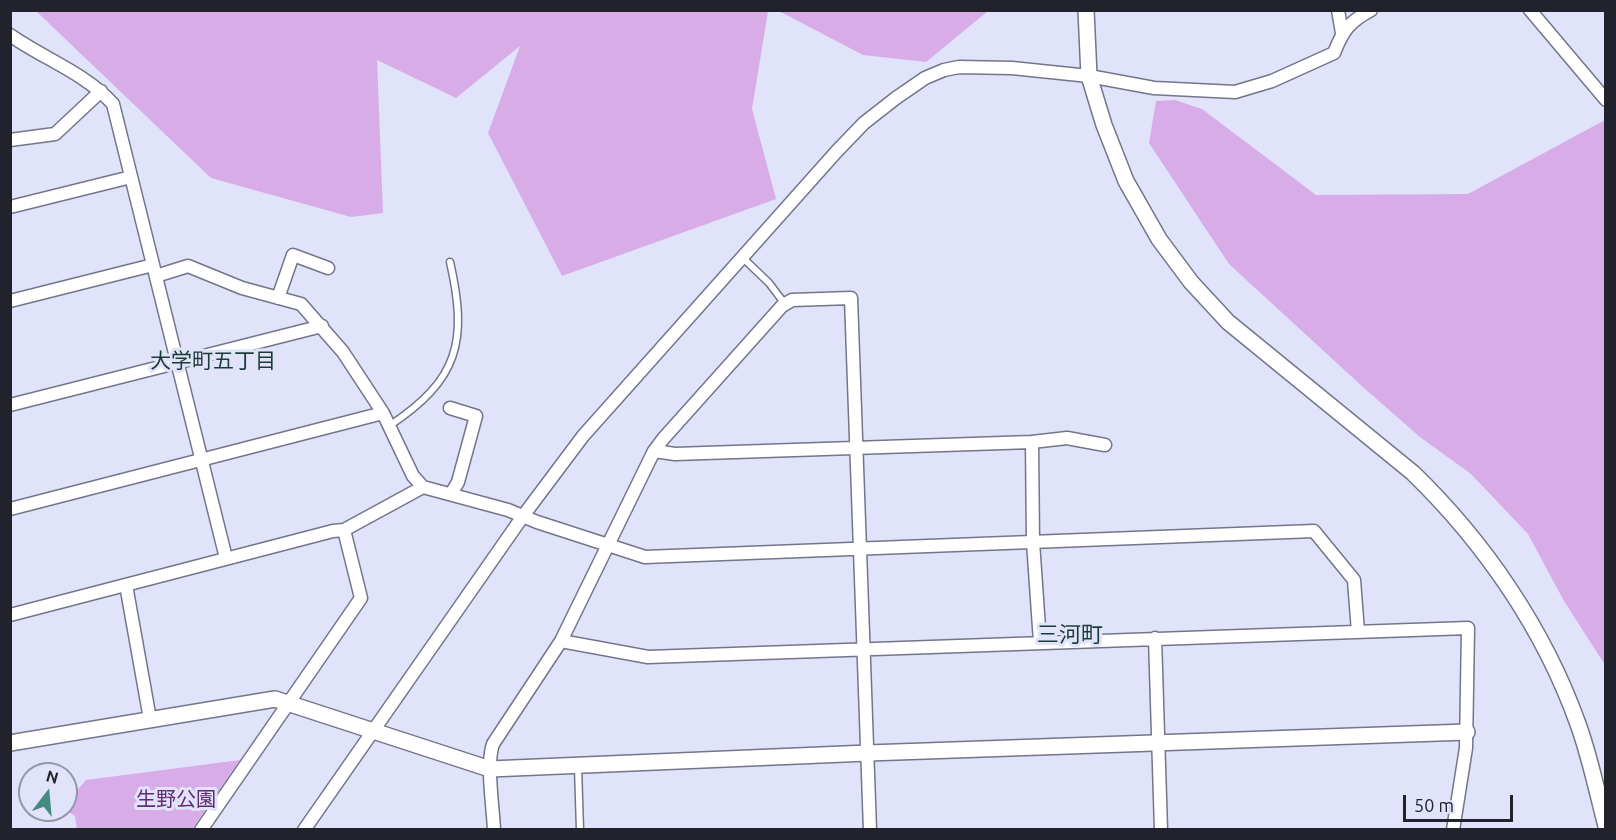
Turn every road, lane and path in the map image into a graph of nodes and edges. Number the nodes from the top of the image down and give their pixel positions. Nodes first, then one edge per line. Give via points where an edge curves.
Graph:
1 (1086, 10) edge
2 (1338, 10) edge
3 (1371, 10) edge
4 (1530, 10) edge
5 (1342, 33) junction
6 (10, 35) edge
7 (1089, 76) junction
8 (101, 91) junction
9 (1605, 100) edge
10 (10, 140) edge
11 (131, 177) junction
12 (10, 207) edge
13 (743, 258) junction
14 (450, 262) dead end
15 (327, 268) dead end
16 (154, 270) junction
17 (278, 298) junction
18 (10, 301) edge
19 (785, 304) junction
20 (322, 326) junction
21 (178, 363) junction
22 (11, 402) edge
23 (450, 408) dead end
24 (382, 413) junction
25 (387, 427) junction
26 (1032, 442) junction
27 (1105, 445) dead end
28 (856, 447) junction
29 (654, 451) junction
30 (201, 459) junction
31 (423, 487) junction
32 (451, 494) junction
33 (10, 509) edge
34 (523, 516) junction
35 (344, 530) junction
36 (1034, 542) junction
37 (608, 545) junction
38 (860, 549) junction
39 (226, 558) junction
40 (126, 585) junction
41 (10, 615) edge
42 (1358, 632) junction
43 (1155, 638) junction
44 (561, 641) junction
45 (1040, 642) junction
46 (865, 649) junction
47 (289, 702) junction
48 (150, 720) junction
49 (373, 731) junction
50 (1467, 732) junction
51 (10, 743) edge
52 (1157, 743) junction
53 (868, 753) junction
54 (578, 765) junction
55 (490, 769) junction
56 (1605, 826) edge
57 (201, 830) edge
58 (304, 830) edge
59 (494, 830) edge
60 (580, 830) edge
61 (870, 830) edge
62 (1161, 830) edge
63 (1453, 830) edge

1 - 7 street
2 - 5 street
3 - 5 street
4 - 9 street
5 - 7 street via 1334,53 1272,81 1235,92 1154,88
6 - 8 street
7 - 13 street via 959,67 925,78 864,123
7 - 56 street via 1126,181 1159,239 1191,282 1228,322 1413,473 1437,496 1492,564 1539,639 1573,713 1588,754
8 - 10 street via 55,134
8 - 11 street via 113,104
11 - 12 street
11 - 16 street
13 - 19 lane
13 - 34 street via 583,436
14 - 25 lane via 458,294 454,357 427,395
15 - 17 street via 293,255
16 - 17 street via 188,266
16 - 18 street
16 - 21 street
17 - 20 street via 301,304
19 - 28 street via 792,300 851,298
19 - 29 street
20 - 21 street
20 - 24 street
21 - 22 street
21 - 30 street
23 - 32 street via 476,416 458,482
24 - 25 street
24 - 30 street
25 - 31 street via 412,477
26 - 27 street via 1067,438
26 - 28 street
26 - 36 street
28 - 29 street via 675,454
28 - 38 street
29 - 37 street
30 - 33 street
30 - 39 street
31 - 32 street
31 - 35 street
32 - 34 street
34 - 37 street
34 - 49 street
35 - 39 street
35 - 47 street via 361,598
36 - 38 street
36 - 42 street via 1314,531 1354,580
36 - 45 street
37 - 38 street via 645,557
37 - 44 street
38 - 46 street
39 - 40 street
40 - 41 street
40 - 48 street
42 - 43 street
42 - 50 street via 1468,628
43 - 45 street
43 - 52 street
44 - 46 street via 648,657
44 - 55 street via 498,734 490,752
45 - 46 street
46 - 53 street
47 - 48 street via 275,699
47 - 49 street
47 - 57 street
48 - 51 street
49 - 55 street
49 - 58 street
50 - 52 street
50 - 63 street
52 - 53 street
52 - 62 street
53 - 54 street
53 - 61 street
54 - 55 street
54 - 60 lane
55 - 59 street

